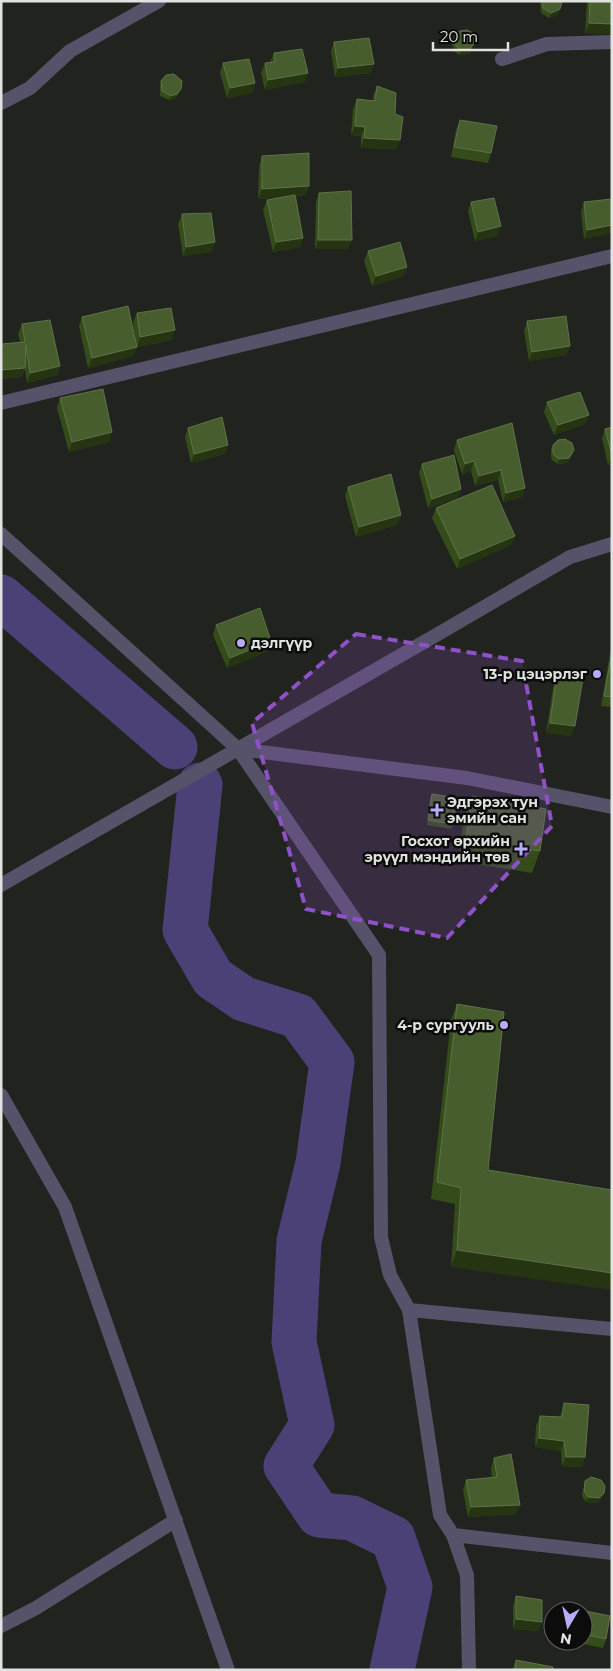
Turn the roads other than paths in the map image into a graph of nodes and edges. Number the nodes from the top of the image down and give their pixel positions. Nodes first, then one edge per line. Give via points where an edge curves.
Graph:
1 (159, 1) edge
2 (612, 42) edge
3 (502, 59) dead end
4 (1, 103) edge
5 (612, 256) edge
6 (1, 403) edge
7 (1, 534) edge
8 (612, 544) edge
9 (238, 749) junction
10 (612, 807) edge
11 (1, 885) edge
12 (1, 1095) edge
13 (408, 1310) junction
14 (612, 1329) edge
15 (176, 1520) junction
16 (453, 1535) junction
17 (612, 1553) edge
18 (1, 1626) edge
19 (228, 1670) edge
20 (469, 1670) edge

1 - 4 street via 70,51 30,88
2 - 3 street via 547,44
5 - 6 street
7 - 9 street
8 - 9 street via 570,556
9 - 10 street via 467,778
9 - 11 street
9 - 13 street via 379,955 381,1236 390,1275
12 - 15 street via 65,1208
13 - 14 street
13 - 16 street via 440,1515
15 - 18 street via 36,1608
15 - 19 street
16 - 17 street
16 - 20 street via 466,1575

